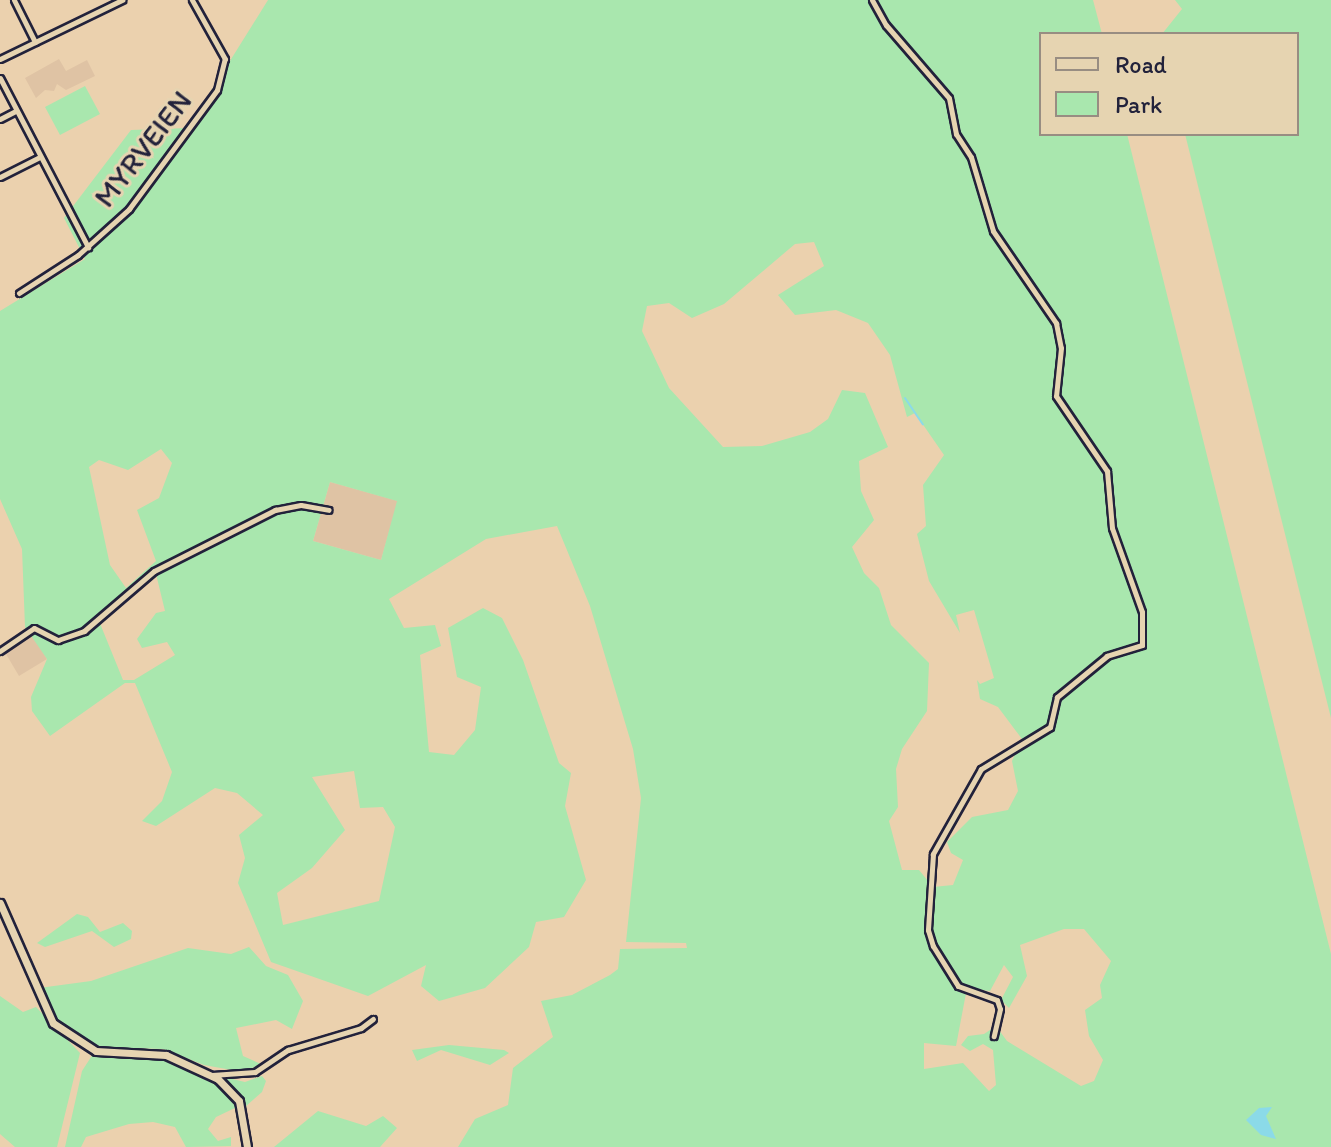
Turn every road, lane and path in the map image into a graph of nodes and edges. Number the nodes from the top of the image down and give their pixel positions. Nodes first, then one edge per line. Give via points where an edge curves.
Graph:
1 (14, 0) edge
2 (122, 0) edge
3 (192, 0) edge
4 (872, 0) edge
5 (109, 3) edge
6 (35, 42) junction
7 (0, 59) edge
8 (0, 78) edge
9 (16, 111) junction
10 (0, 119) edge
11 (40, 157) junction
12 (0, 177) edge
13 (88, 247) junction
14 (19, 293) dead end
15 (329, 510) dead end
16 (0, 651) edge
17 (0, 903) edge
18 (373, 1019) dead end
19 (994, 1036) dead end
20 (212, 1075) junction
21 (247, 1147) edge

1 - 6 street
2 - 5 street
3 - 13 street, MYRVEIEN via 222,53 224,75 159,174
4 - 19 street via 886,25 949,98 956,134 971,157 993,231 1056,323 1061,348 1056,396 1107,471 1112,528 1142,612 1142,645 1107,656 1057,697 1050,727 981,769 933,854 928,930 933,946 958,986 997,1000
5 - 6 street
6 - 7 street
8 - 9 street
9 - 10 street
9 - 11 street
11 - 12 street
11 - 13 street
13 - 14 street, MYRVEIEN
15 - 16 street via 301,505 275,510 154,571 84,631 58,640 34,628
17 - 20 main road via 44,1009 62,1031 98,1051 166,1055
18 - 20 street via 361,1028 293,1047 250,1074
20 - 21 main road via 238,1097

